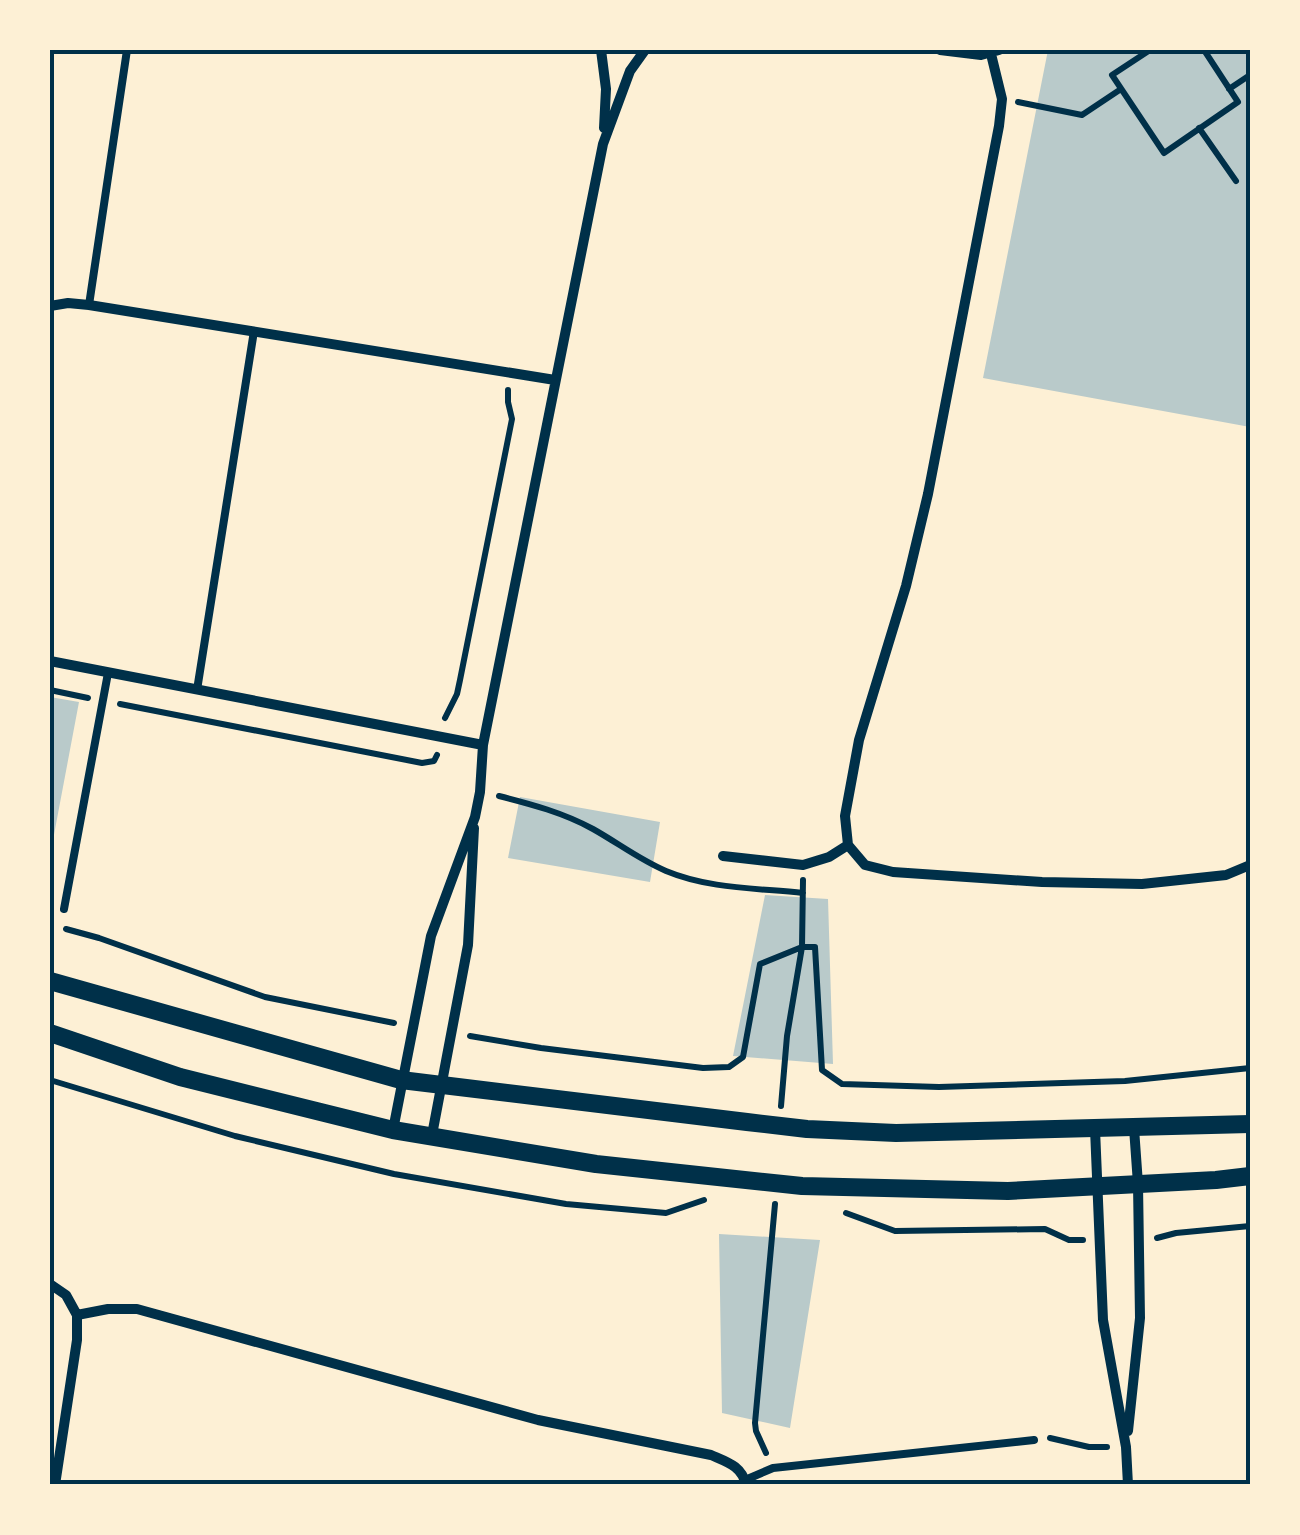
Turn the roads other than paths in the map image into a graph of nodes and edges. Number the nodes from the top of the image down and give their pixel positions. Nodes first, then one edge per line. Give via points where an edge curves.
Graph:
1 (126, 50) edge
2 (602, 50) edge
3 (644, 50) edge
4 (940, 50) edge
5 (995, 52) edge
6 (603, 144) junction
7 (89, 305) junction
8 (50, 306) edge
9 (254, 332) junction
10 (555, 380) junction
11 (50, 662) edge
12 (108, 673) junction
13 (196, 690) junction
14 (483, 745) junction
15 (474, 818) junction
16 (848, 845) junction
17 (723, 856) dead end
18 (1250, 865) edge
19 (64, 909) dead end
20 (50, 981) edge
21 (50, 1034) edge
22 (402, 1080) junction
23 (440, 1086) junction
24 (1250, 1124) edge
25 (1134, 1128) junction
26 (1095, 1129) junction
27 (393, 1130) junction
28 (432, 1135) junction
29 (1250, 1176) edge
30 (1138, 1184) junction
31 (1097, 1186) junction
32 (50, 1284) edge
33 (76, 1315) junction
34 (1034, 1440) road end
35 (1126, 1447) junction
36 (746, 1482) edge
37 (54, 1485) edge
38 (1128, 1485) edge

1 - 7 lane
2 - 6 street
3 - 6 street
4 - 5 street
5 - 16 street via 999,126 928,494 858,740 845,816
6 - 10 street
7 - 8 street
7 - 9 street
9 - 10 street
9 - 13 lane
10 - 14 street
11 - 12 street
12 - 13 street
12 - 19 lane
13 - 14 street
14 - 15 street
15 - 22 street via 431,936
15 - 23 street via 468,945
16 - 17 street via 803,865
16 - 18 street via 865,865 893,872 1042,882 1142,884
20 - 22 street
21 - 27 street via 180,1077
22 - 23 street
22 - 27 street
23 - 26 street via 807,1129
23 - 28 street
24 - 25 street
25 - 26 street
25 - 30 street
26 - 31 street
27 - 28 street
28 - 31 street via 596,1164 802,1186
29 - 30 street
30 - 31 street
30 - 35 street via 1140,1318
31 - 35 street via 1104,1320
32 - 33 street via 66,1295
33 - 36 street via 137,1308 538,1420 711,1455 735,1465
33 - 37 street
34 - 36 lane via 773,1468
35 - 38 street

